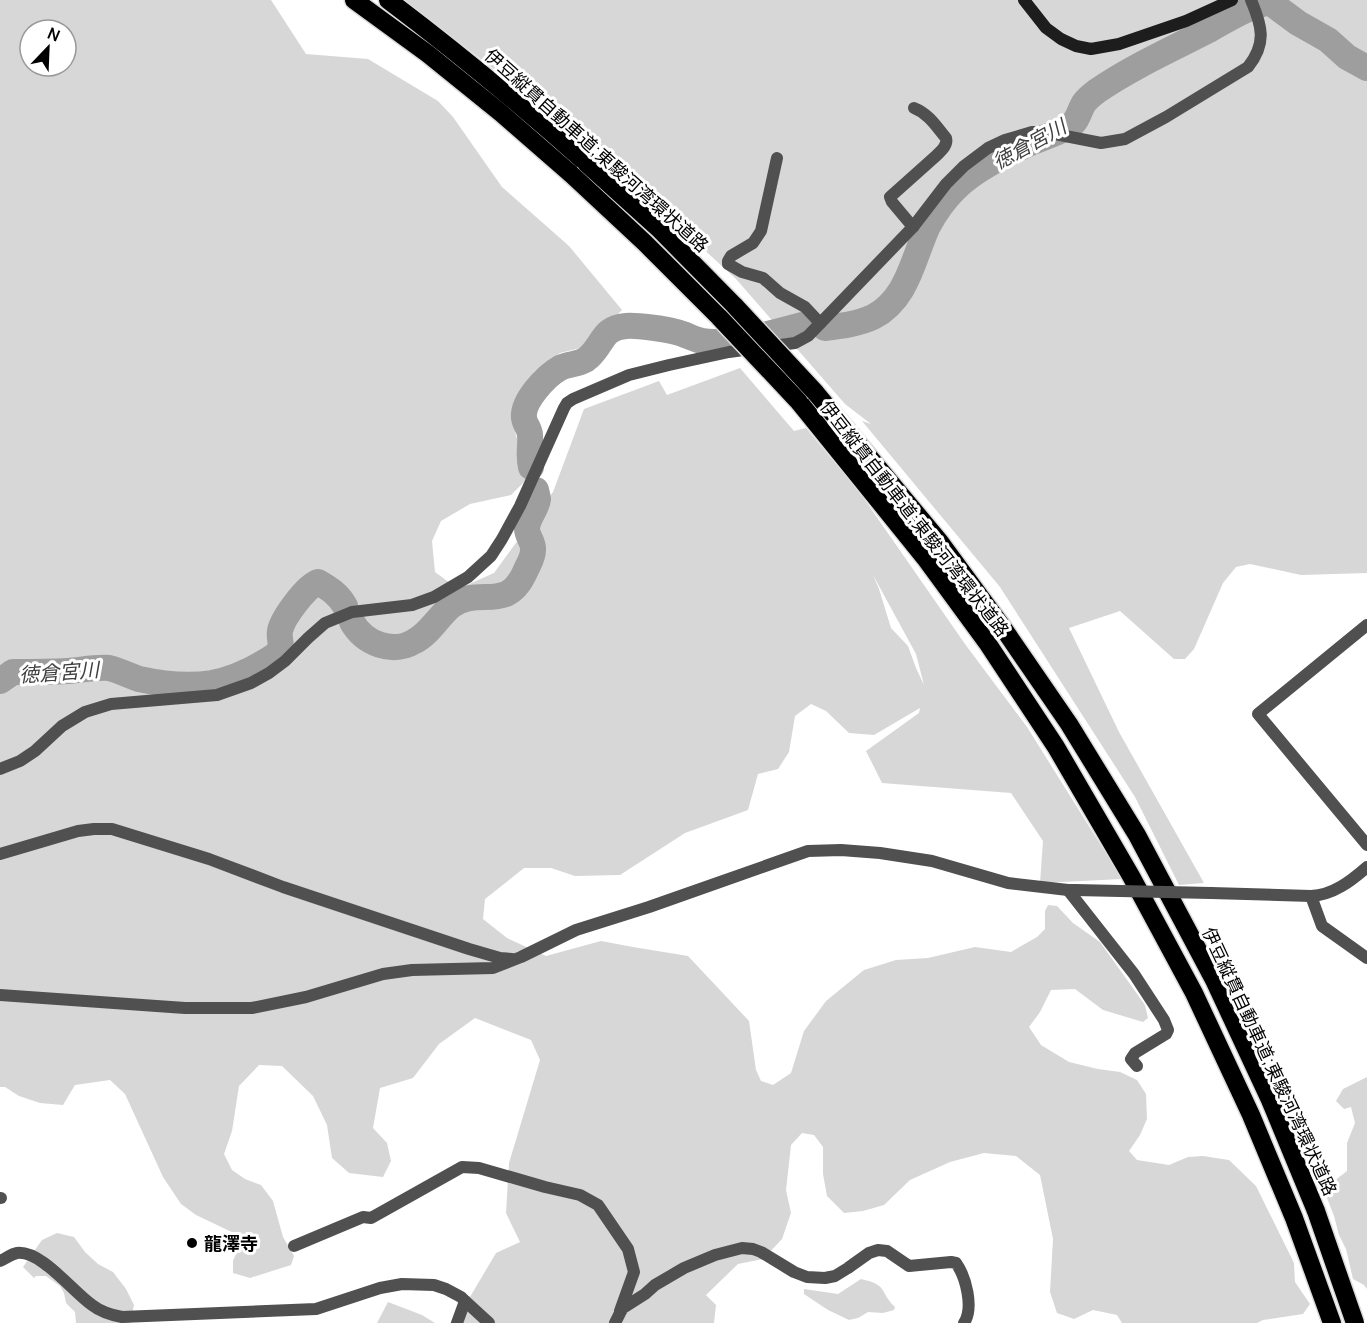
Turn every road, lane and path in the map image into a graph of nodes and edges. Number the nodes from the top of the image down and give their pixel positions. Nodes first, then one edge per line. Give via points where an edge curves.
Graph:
1 (354, 0) edge
2 (388, 0) edge
3 (1024, 0) edge
4 (1232, 0) edge
5 (1251, 0) edge
6 (914, 108) dead end
7 (777, 158) dead end
8 (914, 227) junction
9 (820, 323) junction
10 (1367, 625) edge
11 (0, 769) edge
12 (1367, 845) edge
13 (0, 854) edge
14 (1367, 867) edge
15 (1072, 890) junction
16 (1311, 897) junction
17 (1367, 958) edge
18 (512, 959) junction
19 (0, 995) edge
20 (1137, 1066) dead end
21 (294, 1246) dead end
22 (0, 1262) edge
23 (465, 1301) junction
24 (617, 1318) edge
25 (188, 1319) edge
26 (1367, 1319) edge
27 (457, 1323) edge
28 (489, 1323) edge
29 (964, 1323) edge
30 (1332, 1323) edge
31 (1354, 1323) edge

1 - 30 highway, 伊豆縦貫自動車道;東駿河湾環状道路, bridge via 501,113 645,243 799,402 925,558 1056,747 1194,993 1251,1115
2 - 31 highway, 伊豆縦貫自動車道;東駿河湾環状道路, bridge via 515,100 658,228 734,305 815,392 940,542 1001,625 1069,724 1137,835 1214,980 1316,1211
3 - 4 street via 1060,39 1091,48 1119,44
5 - 8 street via 1262,33 1255,58 1248,67 1125,139 1101,143 1032,132 988,148 946,184
6 - 8 street via 929,117 947,141 890,197
7 - 9 street via 761,231 753,243 731,256 728,264 763,278 805,307
8 - 9 street
9 - 11 street via 795,344 669,364 629,375 567,403 520,506 491,556 468,577 434,597 412,605 352,612 325,623 269,674 217,695 111,704 85,712 62,726 35,751
10 - 12 street via 1258,714
13 - 18 street via 78,831 112,829 469,949
14 - 16 street via 1340,887
15 - 16 street, bridge
15 - 18 street via 1008,883 932,861 880,853 808,851 576,930
15 - 20 street via 1134,974 1168,1030 1135,1053 1131,1059
16 - 17 street via 1322,926
18 - 19 street via 493,968 383,974 252,1008 185,1008
21 - 24 street via 363,1217 371,1218 462,1167 478,1168 580,1195 598,1205 628,1249 634,1272
22 - 25 street via 17,1253 40,1260 90,1304 110,1315
23 - 25 street via 446,1288 402,1284 316,1309
23 - 27 street
23 - 28 street
24 - 29 street via 655,1285 684,1268 742,1248 761,1252 794,1272 817,1278 835,1275 878,1250 887,1251 909,1266 956,1263 969,1303
26 - 31 street

